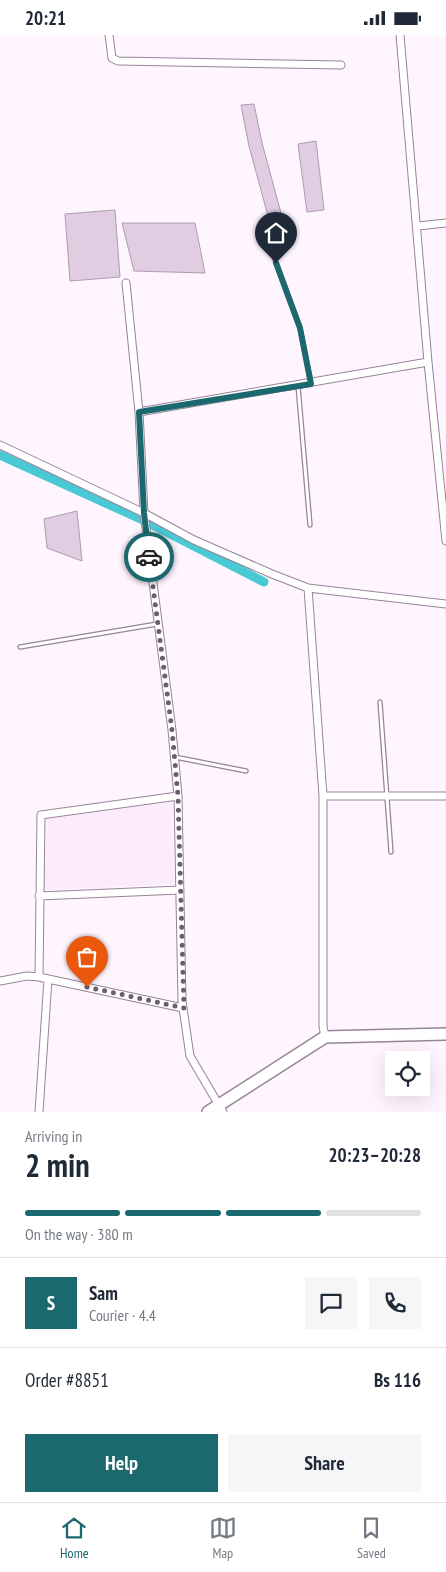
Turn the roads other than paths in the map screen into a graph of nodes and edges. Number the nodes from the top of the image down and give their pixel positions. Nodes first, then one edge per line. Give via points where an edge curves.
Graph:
1 (109, 35) edge
2 (400, 35) edge
3 (341, 65) dead end
4 (446, 223) edge
5 (418, 226) junction
6 (270, 246) dead end
7 (126, 283) dead end
8 (428, 361) junction
9 (311, 384) junction
10 (298, 386) junction
11 (139, 412) junction
12 (0, 445) edge
13 (144, 513) junction
14 (310, 525) dead end
15 (446, 541) edge
16 (308, 588) junction
17 (446, 604) edge
18 (157, 624) junction
19 (20, 647) dead end
20 (380, 702) dead end
21 (174, 757) junction
22 (246, 771) dead end
23 (387, 795) junction
24 (178, 796) junction
25 (323, 796) junction
26 (446, 796) edge
27 (391, 852) dead end
28 (180, 890) junction
29 (40, 896) junction
30 (39, 977) junction
31 (48, 979) junction
32 (0, 981) edge
33 (184, 1008) junction
34 (446, 1034) edge
35 (325, 1037) junction
36 (220, 1108) edge
37 (39, 1112) edge
38 (208, 1112) edge

1 - 3 street via 112,58 118,61
2 - 5 street
4 - 5 street
5 - 8 street
6 - 9 lane via 300,328
7 - 11 street
8 - 9 street
8 - 15 street
9 - 10 street
10 - 11 street
10 - 14 lane
11 - 13 street
12 - 13 street
13 - 16 street via 194,540
13 - 18 street
16 - 17 street
16 - 25 street
18 - 19 lane
18 - 21 street
20 - 23 lane
21 - 22 lane
21 - 24 street
23 - 25 street
23 - 26 street
23 - 27 lane
24 - 28 street
24 - 29 street via 41,815
25 - 35 street
28 - 29 street
28 - 33 street
29 - 30 street
30 - 31 street
30 - 32 street
31 - 33 street
31 - 37 street
33 - 36 street via 190,1056
34 - 35 main road
35 - 36 main road
36 - 38 main road

